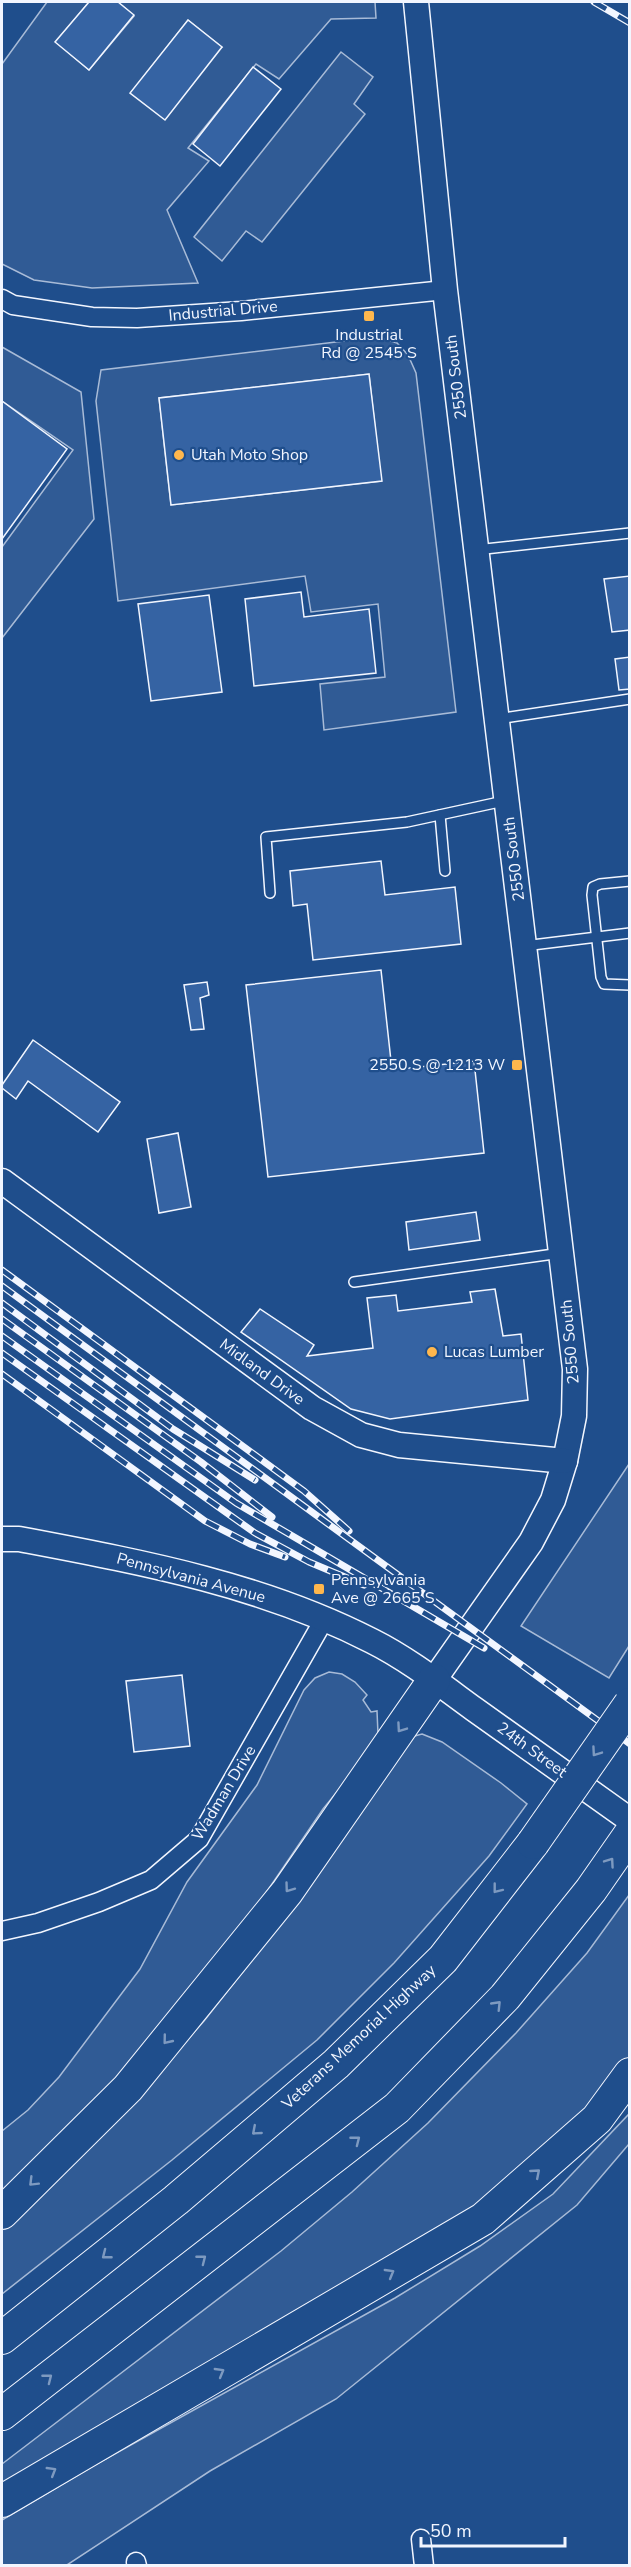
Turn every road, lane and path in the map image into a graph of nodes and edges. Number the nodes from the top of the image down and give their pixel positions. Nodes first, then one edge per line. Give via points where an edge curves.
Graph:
1 (416, 2) edge
2 (446, 290) junction
3 (2, 299) edge
4 (630, 533) edge
5 (476, 550) junction
6 (630, 699) edge
7 (497, 719) junction
8 (507, 801) junction
9 (440, 815) junction
10 (445, 871) dead end
11 (630, 881) edge
12 (270, 893) dead end
13 (630, 933) edge
14 (596, 937) junction
15 (524, 946) junction
16 (630, 985) edge
17 (2, 1181) edge
18 (561, 1253) junction
19 (354, 1282) dead end
20 (565, 1461) junction
21 (2, 1539) edge
22 (325, 1618) junction
23 (434, 1680) junction
24 (630, 1704) edge
25 (630, 1820) edge
26 (630, 1834) edge
27 (2, 1931) edge
28 (630, 2074) edge
29 (2, 2213) edge
30 (2, 2338) edge
31 (2, 2414) edge
32 (2, 2501) edge
33 (421, 2539) dead end
34 (424, 2565) edge

1 - 2 main road, 2550 South
2 - 3 street, Industrial Drive via 137,318 92,317 13,305
2 - 5 main road, 2550 South
4 - 5 lane
5 - 7 main road, 2550 South
6 - 7 lane
7 - 8 main road, 2550 South
8 - 9 lane
8 - 15 main road, 2550 South
9 - 10 lane
9 - 12 lane via 266,837
11 - 14 lane via 593,887
13 - 14 lane
14 - 15 lane
14 - 16 lane via 604,984
15 - 18 main road, 2550 South
17 - 20 main road, Midland Drive via 312,1408 361,1435 399,1445
18 - 19 lane
18 - 20 main road, 2550 South via 575,1369 574,1416
20 - 23 main road, 2550 South via 553,1500 531,1542
21 - 22 main road, Pennsylvania Avenue via 149,1564 251,1591
22 - 23 main road, Pennsylvania Avenue via 374,1642
22 - 27 street, Wadman Drive via 199,1839 151,1880 88,1906
23 - 25 main road, 24th Street
23 -> 29 highway via 287,1892 128,2088
24 -> 30 highway, Veterans Memorial Highway, bridge via 533,1844 442,1959 336,2064 176,2200
31 -> 26 highway via 397,2108 505,1997 591,1890
32 -> 28 highway via 483,2219 597,2119
33 - 34 street

